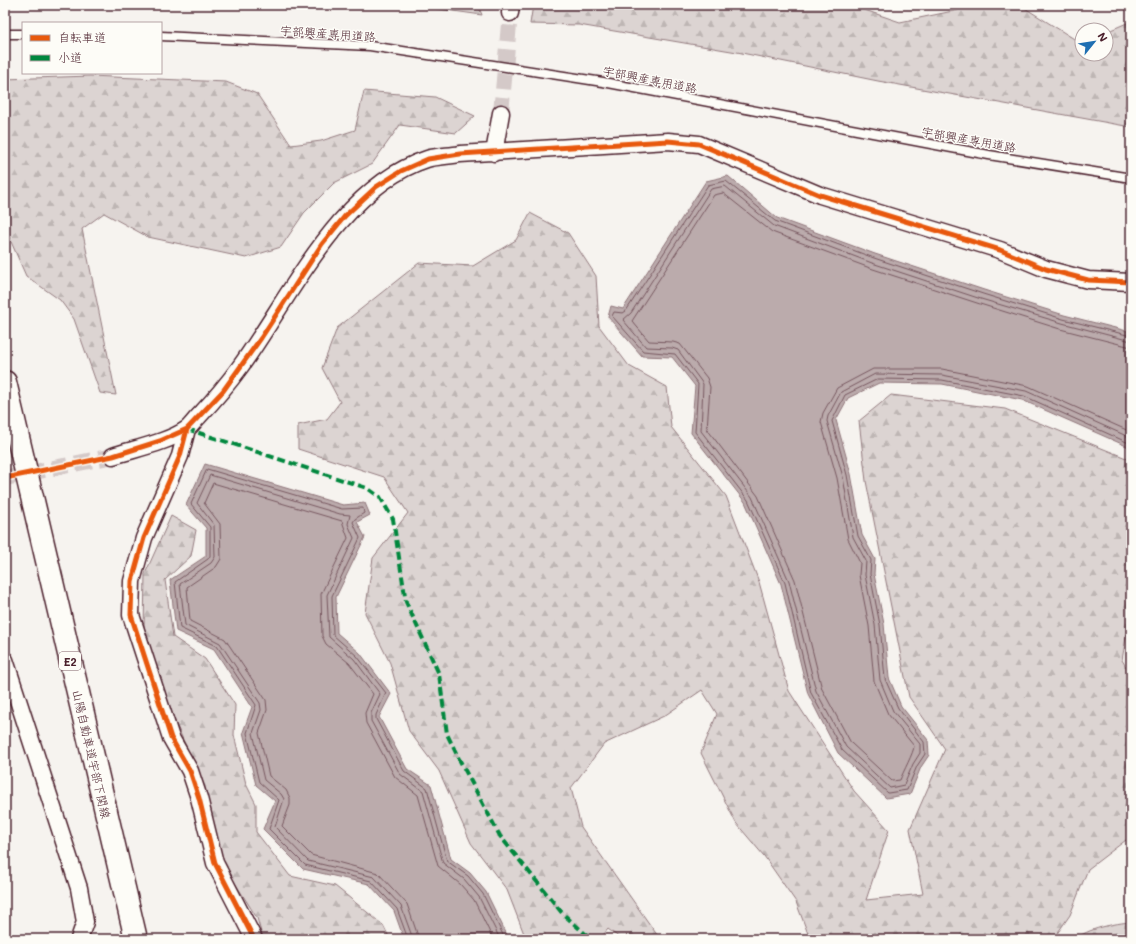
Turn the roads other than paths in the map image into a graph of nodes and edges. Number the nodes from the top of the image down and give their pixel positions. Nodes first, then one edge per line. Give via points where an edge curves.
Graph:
1 (5, 34) edge
2 (22, 34) edge
3 (162, 36) edge
4 (501, 113) tunnel mouth
5 (494, 153) junction
6 (1131, 178) edge
7 (1131, 282) edge
8 (5, 382) edge
9 (186, 429) junction
10 (112, 456) tunnel mouth
11 (5, 660) edge
12 (79, 939) edge
13 (136, 939) edge
14 (254, 939) edge

1 - 2 lane
3 - 6 lane, 宇部興産専用道路 via 370,46 603,82 989,155
4 - 5 street
5 - 7 street via 668,141 699,144 820,195 1000,250 1046,269 1088,280
5 - 9 street via 460,154 428,159 400,170 376,187 345,216 322,244 262,338 223,392
8 - 13 highway, 山陽自動車道宇部下関線 / E2
9 - 10 street via 160,441
9 - 14 street via 180,456 144,538 132,581 131,615 171,738 190,771 215,863
11 - 12 street via 79,888 85,922

